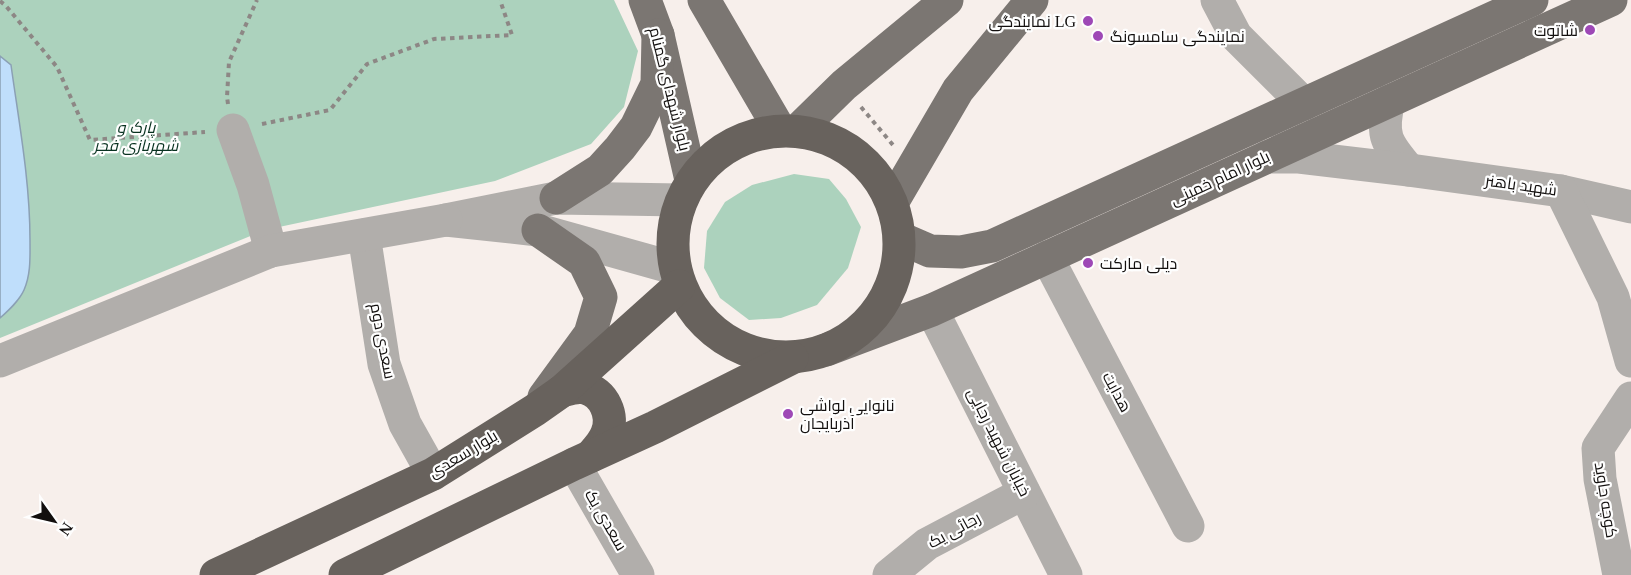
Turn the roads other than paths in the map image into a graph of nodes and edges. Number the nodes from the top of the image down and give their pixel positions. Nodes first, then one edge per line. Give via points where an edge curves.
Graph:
1 (645, 0) edge
2 (704, 0) edge
3 (947, 0) edge
4 (1032, 0) edge
5 (1216, 0) edge
6 (1532, 0) edge
7 (1611, 0) edge
8 (658, 35) junction
9 (1348, 84) junction
10 (1376, 107) junction
11 (1293, 109) junction
12 (233, 130) road end
13 (789, 130) junction
14 (1296, 143) junction
15 (1267, 157) junction
16 (1409, 170) junction
17 (686, 190) junction
18 (1561, 191) junction
19 (556, 198) junction
20 (892, 203) junction
21 (1631, 207) edge
22 (446, 220) junction
23 (538, 231) junction
24 (364, 235) junction
25 (900, 238) junction
26 (272, 251) junction
27 (1047, 257) junction
28 (677, 277) junction
29 (932, 310) junction
30 (826, 350) junction
31 (792, 358) junction
32 (0, 361) edge
33 (1631, 362) edge
34 (562, 391) junction
35 (1631, 398) edge
36 (535, 410) junction
37 (583, 460) junction
38 (433, 474) junction
39 (1024, 492) junction
40 (1188, 526) dead end
41 (216, 575) edge
42 (345, 575) edge
43 (638, 575) edge
44 (889, 575) edge
45 (1066, 575) edge
46 (1619, 575) edge

1 - 8 main road, بلوار شهدای گمنام
2 - 13 main road
3 - 13 main road
4 - 20 main road via 958,90
5 - 11 street via 1236,36
6 - 9 main road, بلوار امام خمینی
7 - 10 main road, بلوار امام خمینی
8 - 17 main road, بلوار شهدای گمنام
8 - 19 main road via 657,84 636,127 600,170
9 - 10 main road
9 - 11 main road, بلوار امام خمینی
10 - 14 main road, بلوار امام خمینی
10 - 16 street via 1384,118 1392,151
11 - 14 main road
11 - 25 main road, بلوار امام خمینی via 992,246 961,252 930,251
12 - 26 street
13 - 17 highway via 746,137 715,154
13 - 20 highway via 828,138 855,153 878,176
14 - 15 main road, بلوار امام خمینی
15 - 16 street, شهید باهنر
15 - 27 main road, بلوار امام خمینی
16 - 18 street, شهید باهنر
17 - 19 street
17 - 28 highway via 674,222 672,245
18 - 21 street, شهید باهنر
18 - 33 street via 1613,297
19 - 22 street
20 - 25 highway
22 - 23 street
22 - 24 street
23 - 28 street
23 - 36 main road via 584,262 601,297 590,334
24 - 26 street
24 - 38 street, سعدی دوم via 384,364 405,424
25 - 30 highway via 896,273 881,306 857,333
26 - 32 street
27 - 29 main road, بلوار امام خمینی
27 - 40 street, هدایت
28 - 31 highway via 697,316 724,340 756,355
28 - 34 highway, بلوار سعدی
29 - 30 main road, بلوار امام خمینی
29 - 39 street, خیابان شهید رجایی
30 - 31 highway
31 - 37 highway
34 - 36 highway, بلوار سعدی
34 - 37 highway via 585,388 596,393 608,410 610,421 603,442
35 - 46 street, کوچه جاوید via 1598,447 1600,479
36 - 38 highway, بلوار سعدی
37 - 42 highway
37 - 43 street, سعدی یک
38 - 41 highway, بلوار سعدی
39 - 44 street, رجائی یک via 927,544
39 - 45 street, خیابان شهید رجایی

